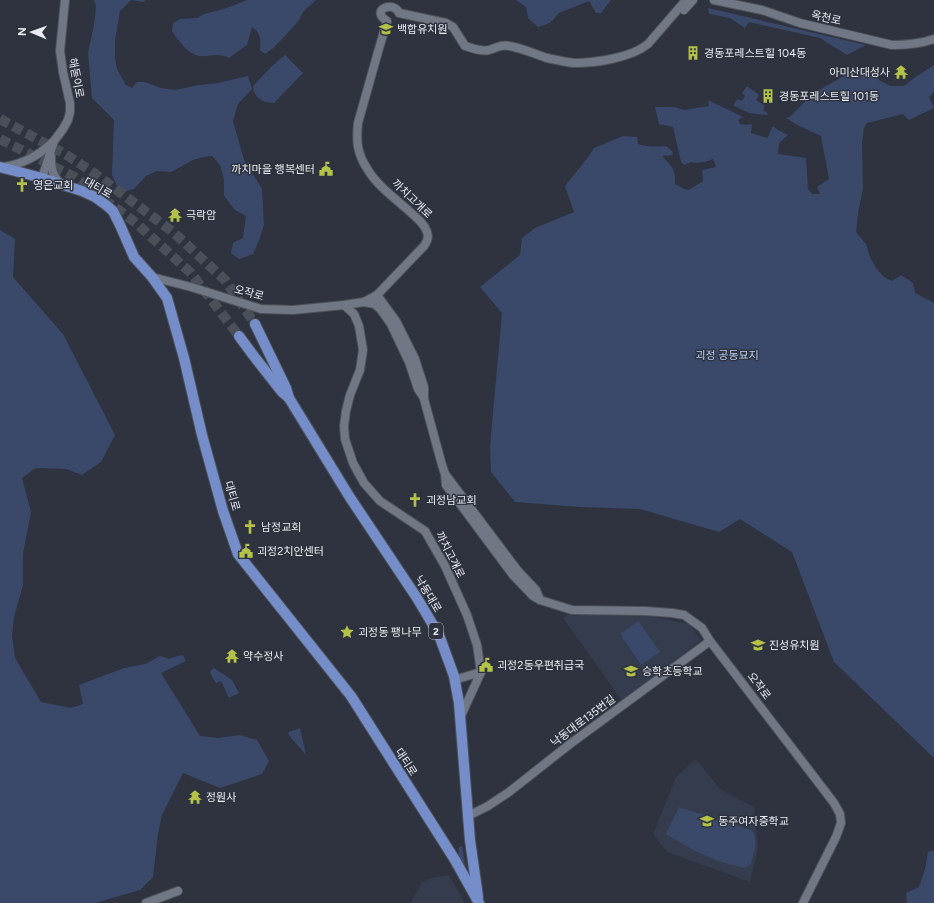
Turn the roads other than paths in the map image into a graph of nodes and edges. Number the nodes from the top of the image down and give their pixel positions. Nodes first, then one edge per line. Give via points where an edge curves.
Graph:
1 (65, 0) edge
2 (714, 0) edge
3 (733, 0) edge
4 (691, 1) edge
5 (741, 6) junction
6 (934, 39) edge
7 (53, 145) junction
8 (1, 167) edge
9 (42, 178) junction
10 (61, 184) junction
11 (152, 277) junction
12 (378, 295) junction
13 (364, 302) junction
14 (344, 305) junction
15 (256, 324) tunnel mouth
16 (239, 336) tunnel mouth
17 (288, 398) junction
18 (424, 399) junction
19 (710, 641) junction
20 (481, 672) junction
21 (454, 680) junction
22 (460, 719) junction
23 (468, 816) junction
24 (178, 891) dead end
25 (146, 903) edge
26 (479, 903) edge
27 (803, 903) edge

1 - 7 street, 해돋이로 via 60,51 70,112 64,129
2 - 5 street, 옥천로
3 - 5 street
4 - 12 street, 까치고개로 via 640,50 624,56 574,63 546,58 511,46 497,46 487,50 465,46 453,27 446,23 399,13 395,2 392,1 383,4 380,13 387,21 358,122 357,145 372,176 424,225 428,237 424,246
5 - 6 street, 옥천로 via 892,45
7 - 8 street via 30,159
7 - 9 street, 해돋이로
7 - 10 street via 52,171
8 - 9 main road, 대티로
9 - 10 main road, 대티로
10 - 11 main road, 대티로 via 95,197 113,211 134,257
11 - 14 street, 오작로 via 261,309 293,310
11 - 26 main road, 대티로 via 166,298 223,511 238,554 351,696
12 - 13 street, 까치고개로
12 - 18 street, 오작로 via 396,321 415,359 424,387
13 - 14 street, 까치고개로
13 - 18 street, 오작로 via 374,304 391,324
14 - 20 street, 까치고개로 via 358,321 363,350 344,426 345,439 353,462 364,483 380,502 425,531 430,538 466,614 477,645
15 - 17 main road, 낙동대로 / 2 via 286,388
16 - 17 main road, 낙동대로 / 2
17 - 21 main road, 낙동대로 / 2 via 439,635
18 - 19 street, 오작로 via 446,474 518,571 536,590 540,600 572,610 645,611 684,615 702,628
19 - 23 street, 낙동대로135번길 via 509,792
19 - 27 street, 오작로 via 816,778 840,814 841,823 836,837
20 - 21 street
20 - 22 street
21 - 22 main road, 낙동대로 / 2
22 - 23 main road, 낙동대로 / 2
23 - 26 main road, 낙동대로 / 2
24 - 25 street

